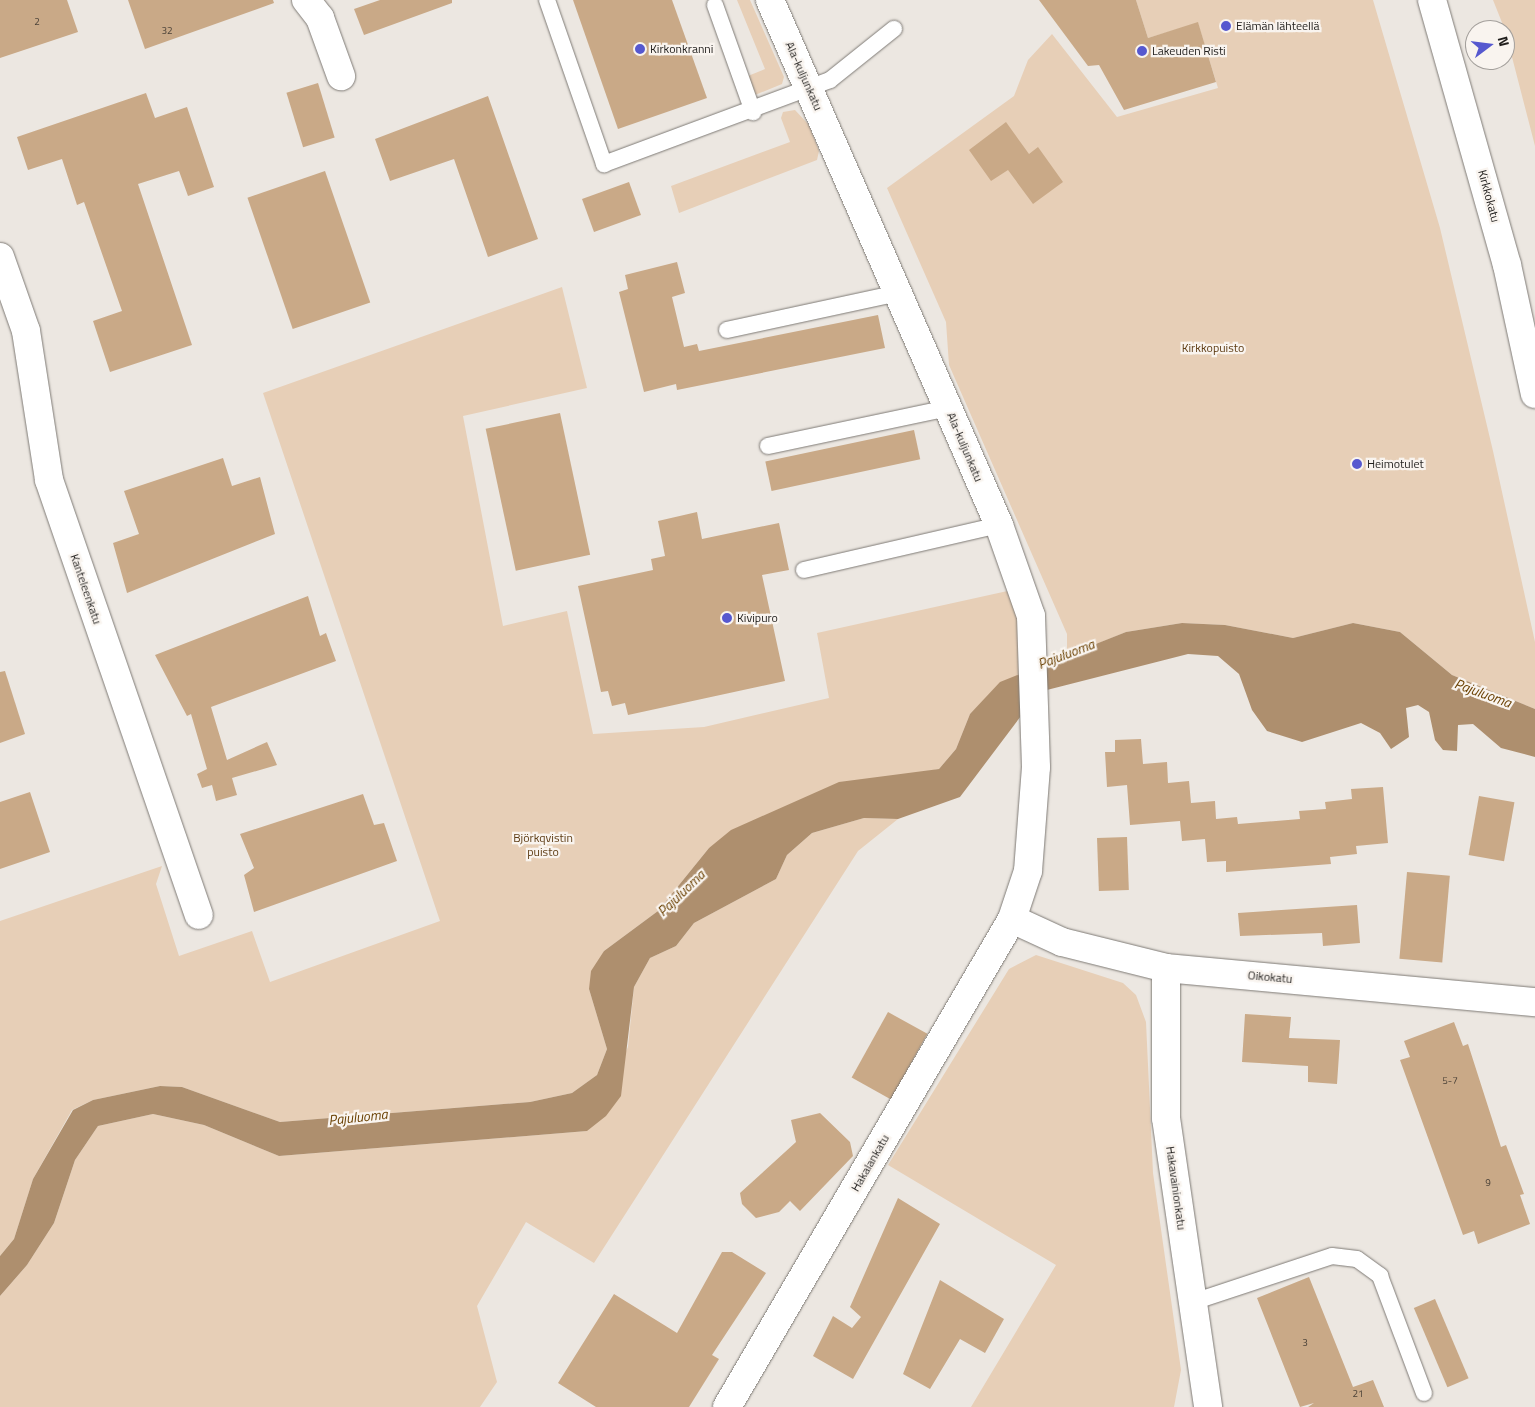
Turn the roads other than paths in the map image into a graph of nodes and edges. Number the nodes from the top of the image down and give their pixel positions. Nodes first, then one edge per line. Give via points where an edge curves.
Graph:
1 (306, 0) edge
2 (547, 0) edge
3 (770, 0) edge
4 (1432, 0) edge
5 (715, 5) dead end
6 (894, 28) dead end
7 (341, 76) dead end
8 (810, 89) junction
9 (754, 112) junction
10 (0, 257) edge
11 (898, 293) junction
12 (727, 330) dead end
13 (1535, 394) edge
14 (948, 408) junction
15 (768, 446) dead end
16 (999, 525) junction
17 (804, 570) dead end
18 (199, 915) dead end
19 (1012, 919) junction
20 (1166, 968) junction
21 (1535, 1002) edge
22 (1193, 1302) junction
23 (1424, 1393) dead end
24 (727, 1407) edge
25 (1208, 1407) edge

1 - 7 street via 320,18
2 - 9 lane via 604,164
3 - 8 street, Ala-kuljunkatu
4 - 13 street, Kirkkokatu via 1502,246
5 - 9 lane
6 - 8 lane via 830,80
8 - 9 lane
8 - 11 street, Ala-kuljunkatu
10 - 18 street, Kanteleenkatu via 26,331 49,480
11 - 12 lane
11 - 14 street, Ala-kuljunkatu
14 - 15 lane
14 - 16 street, Ala-kuljunkatu
16 - 17 lane
16 - 19 street, Ala-kuljunkatu via 1031,616 1036,701 1028,871
19 - 20 street, Oikokatu via 1062,942
19 - 24 street, Hakalankatu
20 - 21 street, Oikokatu
20 - 22 street, Hakavainionkatu via 1166,1118
22 - 23 lane via 1332,1256 1357,1259 1380,1276
22 - 25 street, Hakavainionkatu

